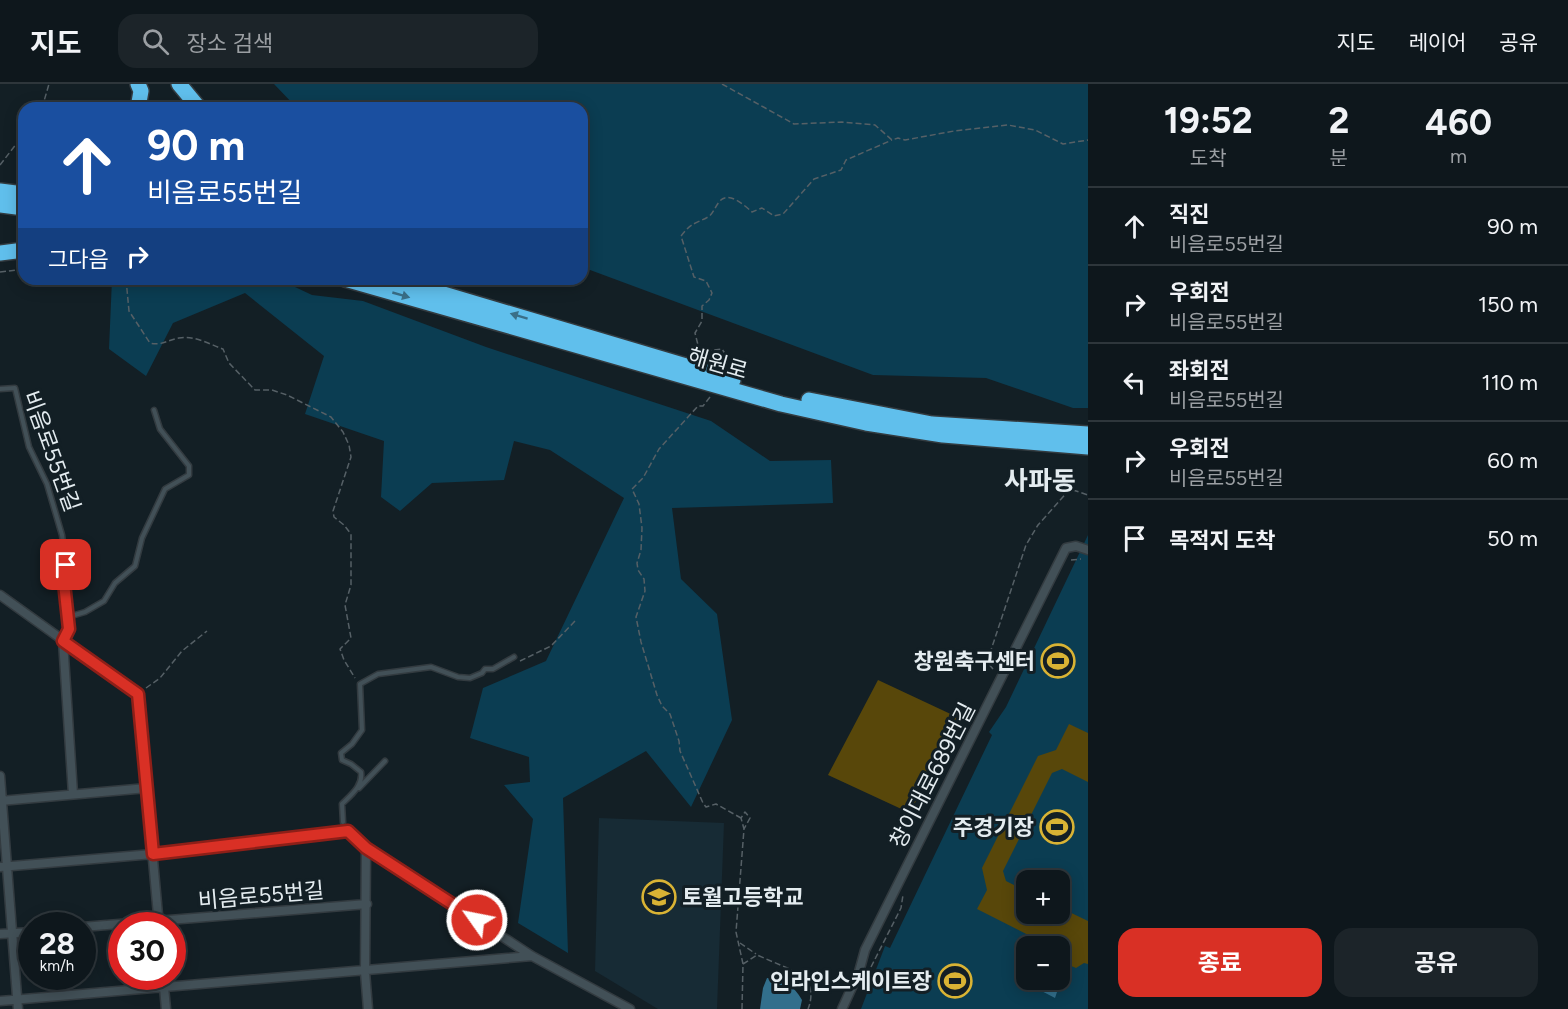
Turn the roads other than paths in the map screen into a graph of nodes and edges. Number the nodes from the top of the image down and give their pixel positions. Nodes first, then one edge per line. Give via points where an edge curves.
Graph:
1 (138, 84) edge
2 (178, 84) edge
3 (139, 102) edge
4 (194, 102) edge
5 (18, 191) edge
6 (18, 195) edge
7 (2, 198) edge
8 (18, 205) edge
9 (18, 251) edge
10 (0, 253) edge
11 (366, 285) edge
12 (413, 285) edge
13 (0, 389) edge
14 (154, 410) dead end
15 (1088, 434) edge
16 (1088, 447) edge
17 (1088, 550) edge
18 (0, 595) edge
19 (68, 617) junction
20 (63, 641) junction
21 (514, 657) dead end
22 (385, 761) dead end
23 (0, 776) edge
24 (147, 788) junction
25 (354, 793) junction
26 (73, 794) junction
27 (1, 801) edge
28 (343, 822) joint
29 (333, 832) junction
30 (366, 848) junction
31 (153, 854) junction
32 (4, 866) edge
33 (367, 904) junction
34 (158, 912) edge
35 (186, 921) edge
36 (12, 933) junction
37 (18, 933) edge
38 (0, 934) edge
39 (532, 956) junction
40 (365, 972) junction
41 (186, 986) edge
42 (147, 990) edge
43 (164, 990) edge
44 (0, 1001) edge
45 (18, 1005) edge
46 (166, 1009) edge
47 (368, 1009) edge
48 (630, 1009) edge
49 (842, 1009) edge

1 - 3 highway
2 - 4 highway
5 - 7 highway
6 - 7 highway
7 - 8 highway
9 - 10 highway
11 -> 16 highway, 해원로 via 781,404 943,435
15 -> 12 highway, 해원로 via 932,424 788,396
13 - 19 lane, 비음로55번길 via 15,388 29,447 62,535
14 - 19 lane via 160,429 189,466 189,475 165,489 142,538 135,566 114,584 104,601
17 - 49 street, 창이대로689번길 via 1066,548 865,950
18 - 20 street
19 - 20 lane, 비음로55번길 via 69,629
20 - 24 street via 138,694
20 - 26 street, 비음로55번길
21 - 25 lane via 470,678 431,667 378,674 360,684 362,730 341,753 342,760 361,772 362,779
22 - 25 lane
23 - 27 street
24 - 26 street
24 - 31 street
25 - 28 lane via 342,804
26 - 27 street
27 - 32 street
28 - 29 street
29 - 30 street via 348,831
29 - 31 street
30 - 33 street
30 - 39 street
31 - 32 street
31 - 34 street
32 - 36 street
33 - 35 street, 비음로55번길
33 - 40 street
36 - 37 street
36 - 38 street
36 - 45 street
39 - 40 street
39 - 48 street
40 - 41 street
40 - 47 street
42 - 45 street
43 - 46 street
44 - 45 street

